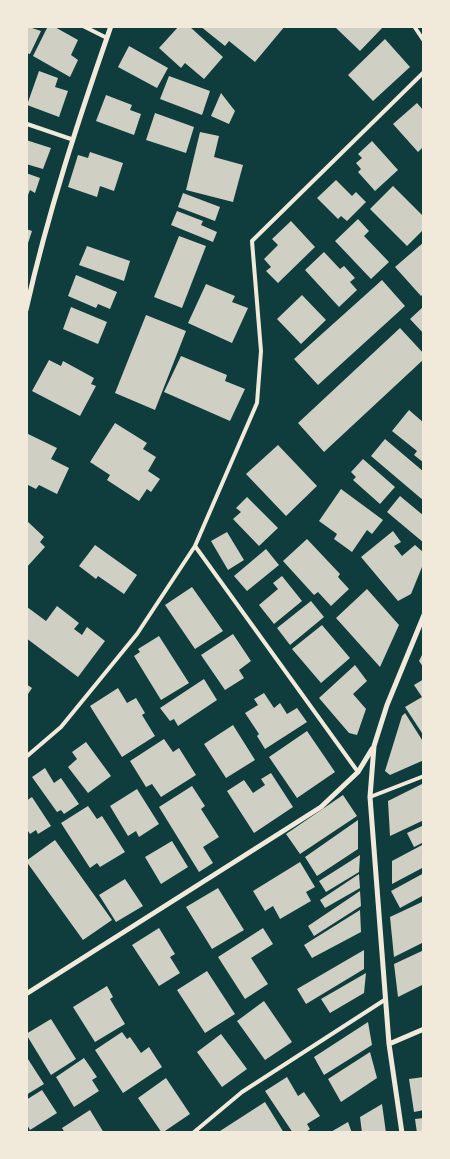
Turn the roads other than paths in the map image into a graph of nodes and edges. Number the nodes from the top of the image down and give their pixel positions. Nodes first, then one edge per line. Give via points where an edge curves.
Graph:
1 (83, 26) edge
2 (111, 26) edge
3 (414, 26) edge
4 (107, 38) junction
5 (424, 41) edge
6 (424, 72) edge
7 (27, 124) edge
8 (71, 139) junction
9 (26, 310) edge
10 (195, 546) junction
11 (424, 615) edge
12 (374, 746) junction
13 (26, 756) edge
14 (358, 772) junction
15 (424, 776) edge
16 (370, 797) junction
17 (26, 994) edge
18 (386, 999) junction
19 (424, 1029) edge
20 (389, 1044) junction
21 (193, 1133) edge
22 (402, 1133) edge

1 - 4 lane
2 - 4 street
3 - 5 lane
4 - 8 street
6 - 10 lane via 252,241 261,351 257,403
7 - 8 lane
8 - 9 street
10 - 13 lane via 137,634 61,727
10 - 14 lane
11 - 12 street
12 - 14 street
12 - 16 street
14 - 17 street via 322,807
15 - 16 lane
16 - 18 street
18 - 20 street
18 - 21 lane via 242,1092
19 - 20 street
20 - 22 street

